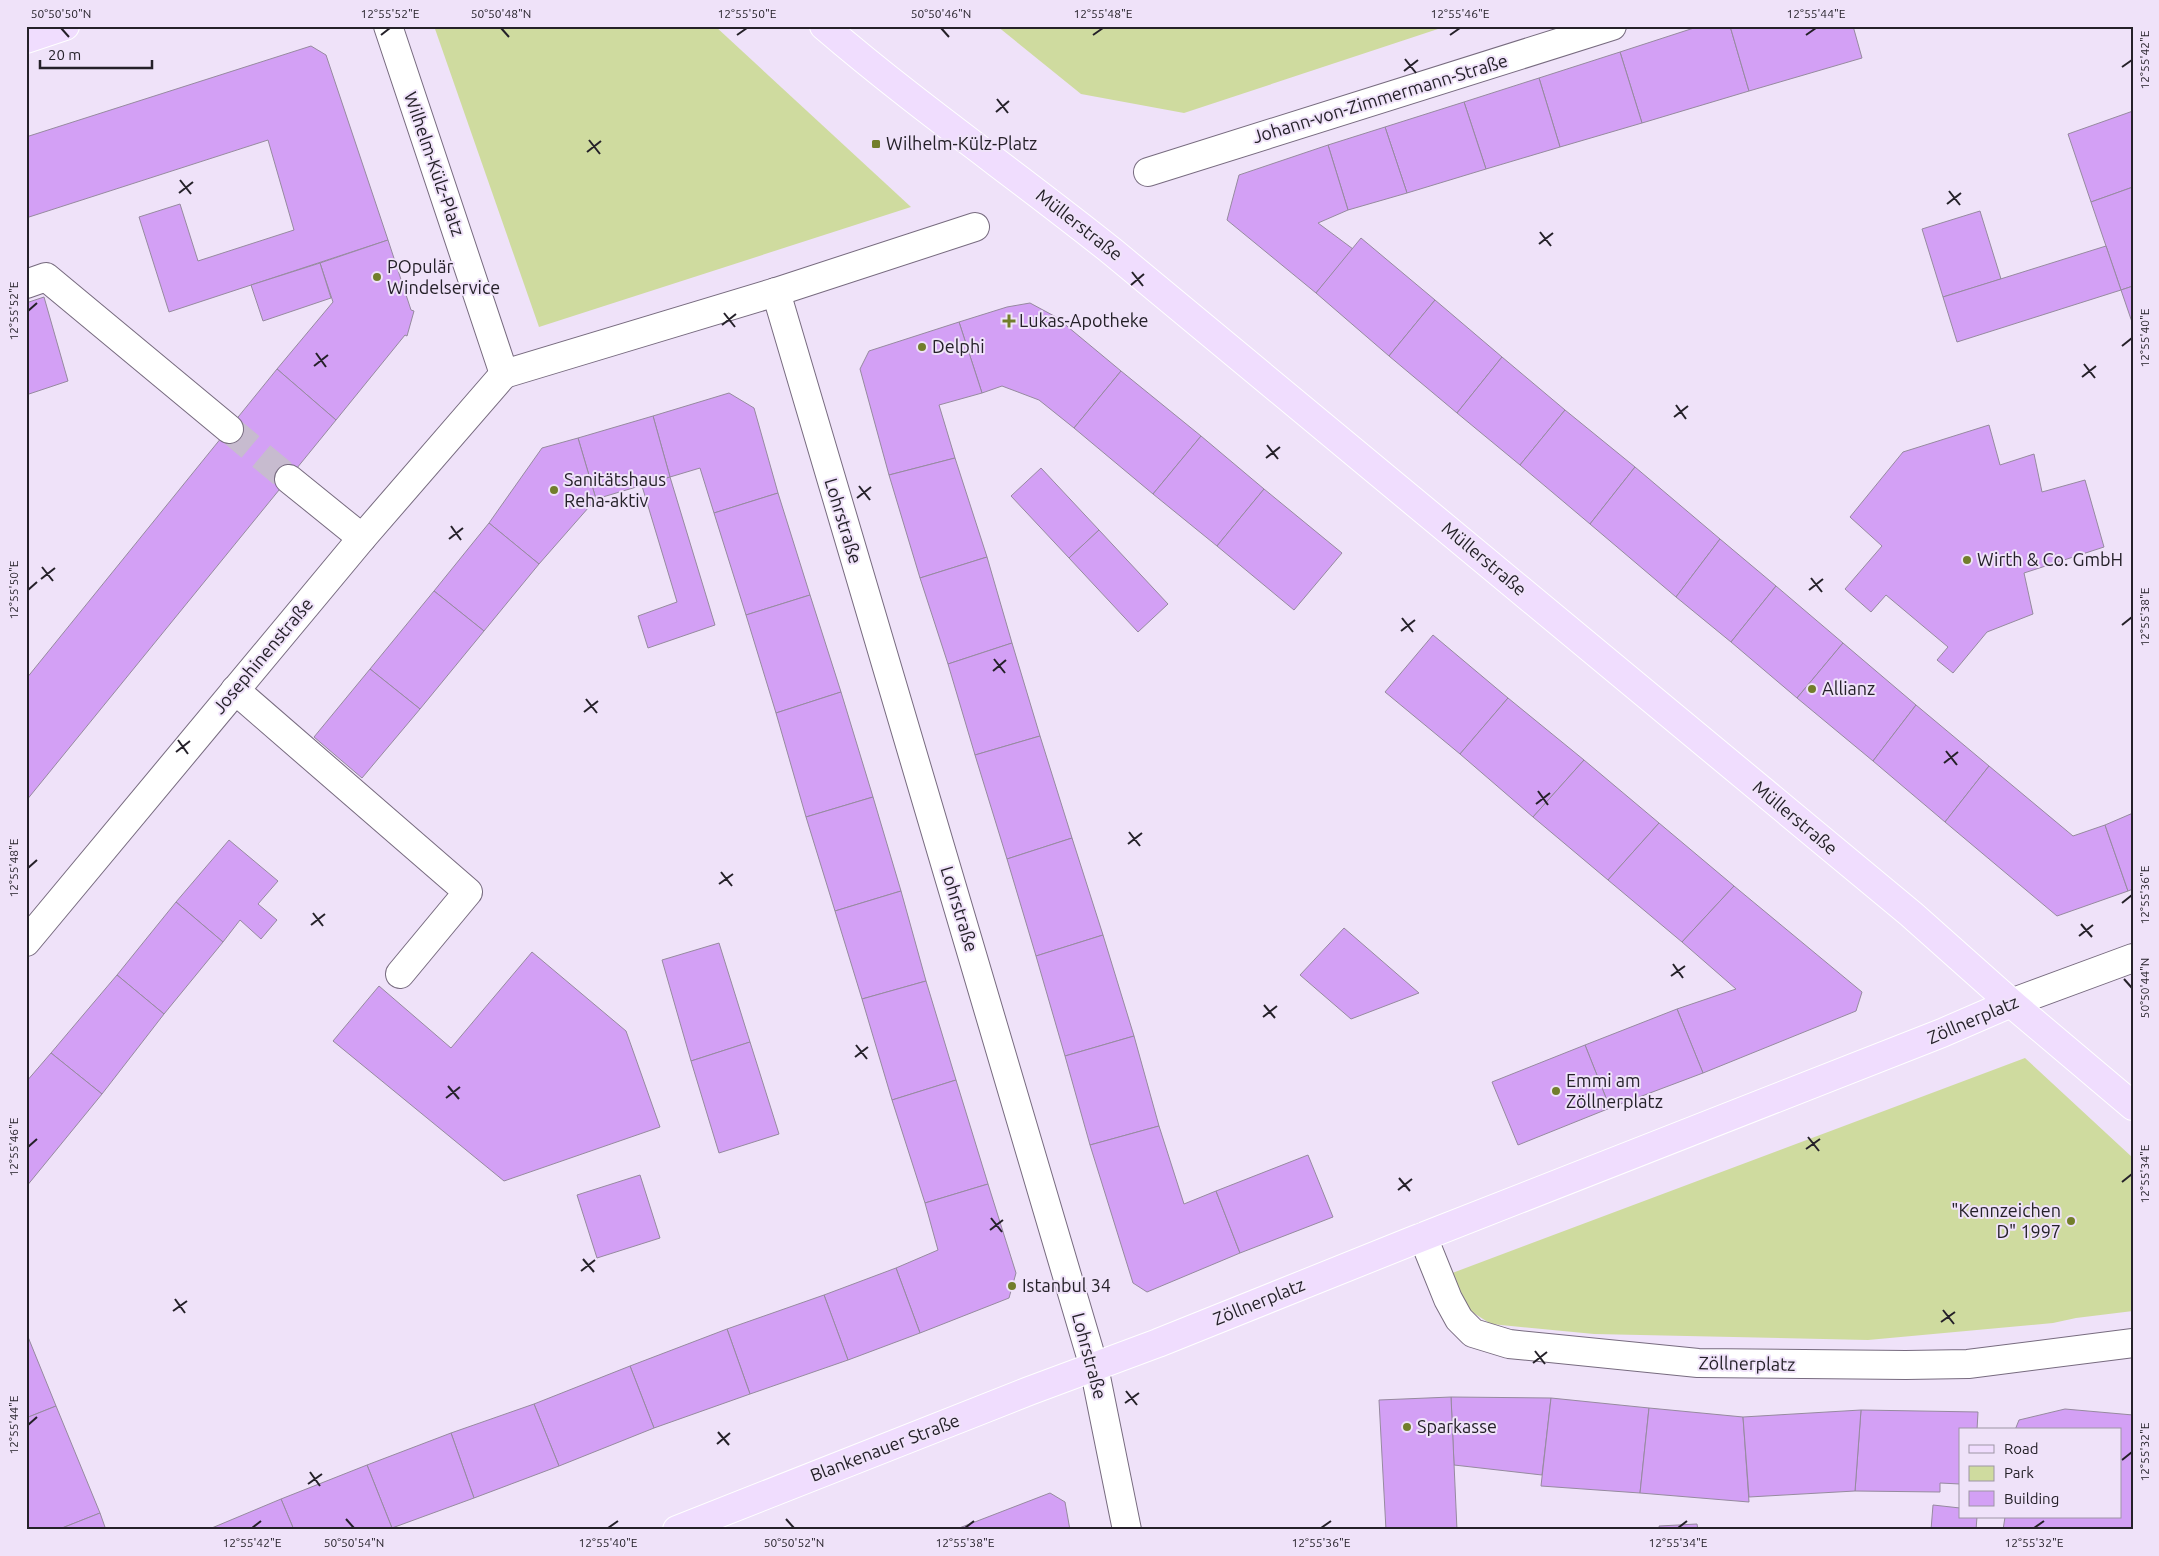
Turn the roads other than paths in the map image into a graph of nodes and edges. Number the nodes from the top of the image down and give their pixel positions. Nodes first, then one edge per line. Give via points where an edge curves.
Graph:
1 (65, 26) edge
2 (388, 26) edge
3 (824, 26) edge
4 (1612, 26) edge
5 (26, 39) edge
6 (1148, 172) dead end
7 (975, 227) dead end
8 (26, 284) edge
9 (776, 292) junction
10 (504, 374) junction
11 (229, 429) tunnel mouth
12 (289, 478) tunnel mouth
13 (362, 538) junction
14 (234, 690) junction
15 (26, 942) edge
16 (2133, 958) edge
17 (400, 974) dead end
18 (2010, 1003) junction
19 (2133, 1106) edge
20 (1423, 1236) junction
21 (2133, 1343) edge
22 (1094, 1367) junction
23 (677, 1530) edge
24 (1127, 1530) edge

1 - 5 main road
2 - 10 street, Wilhelm-Külz-Platz
3 - 18 main road, Müllerstraße via 878,72 1114,252 1911,914
4 - 6 street, Johann-von-Zimmermann-Straße
7 - 9 street
8 - 11 street via 46,277
9 - 10 street
9 - 22 street, Lohrstraße
10 - 13 street, Josephinenstraße
12 - 13 street
13 - 14 street, Josephinenstraße
14 - 15 street, Josephinenstraße
14 - 17 street via 468,892
16 - 18 street, Zöllnerplatz
18 - 19 main road, Müllerstraße
18 - 20 main road, Zöllnerplatz via 1942,1034
20 - 21 street, Zöllnerplatz via 1459,1319 1473,1333 1509,1344 1698,1363 1906,1365 1968,1364
20 - 22 main road, Zöllnerplatz
22 - 23 main road, Blankenauer Straße
22 - 24 street, Lohrstraße

